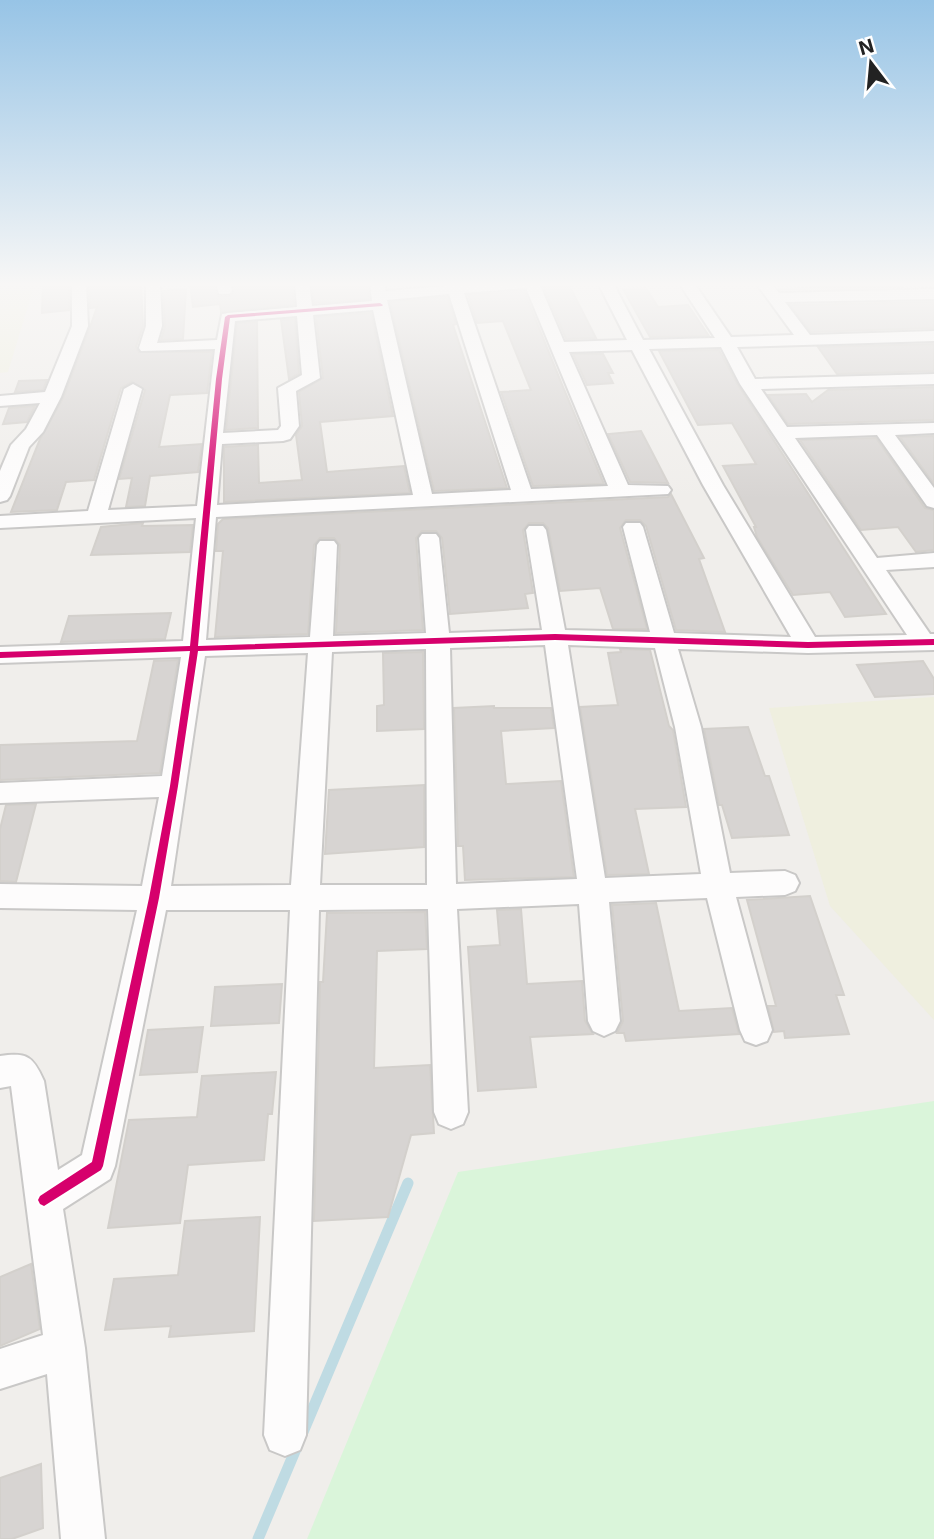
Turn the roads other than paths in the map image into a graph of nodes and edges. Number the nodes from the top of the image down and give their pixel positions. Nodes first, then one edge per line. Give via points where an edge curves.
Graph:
1 (69, 355) edge
2 (225, 355) edge
3 (309, 355) edge
4 (393, 355) edge
5 (476, 355) edge
6 (564, 355) edge
7 (643, 355) edge
8 (733, 355) edge
9 (934, 379) edge
10 (749, 384) junction
11 (133, 389) dead end
12 (52, 397) junction
13 (0, 401) edge
14 (934, 428) edge
15 (882, 430) junction
16 (783, 433) junction
17 (213, 439) junction
18 (20, 445) junction
19 (0, 446) edge
20 (621, 490) junction
21 (661, 490) dead end
22 (523, 495) junction
23 (0, 496) edge
24 (424, 500) junction
25 (934, 502) edge
26 (206, 511) junction
27 (96, 517) junction
28 (0, 522) edge
29 (633, 527) dead end
30 (536, 530) dead end
31 (429, 538) dead end
32 (327, 545) dead end
33 (934, 560) edge
34 (872, 565) junction
35 (555, 637) junction
36 (665, 639) junction
37 (438, 643) junction
38 (929, 643) edge
39 (322, 645) junction
40 (808, 645) junction
41 (194, 650) junction
42 (0, 655) edge
43 (174, 786) junction
44 (0, 793) edge
45 (785, 883) dead end
46 (718, 886) junction
47 (593, 891) junction
48 (0, 895) edge
49 (305, 896) junction
50 (442, 897) junction
51 (154, 898) junction
52 (604, 1021) dead end
53 (757, 1030) dead end
54 (0, 1072) edge
55 (451, 1112) dead end
56 (44, 1200) junction
57 (65, 1348) junction
58 (0, 1369) edge
59 (285, 1435) dead end
60 (82, 1539) edge

1 - 12 street
2 - 17 street
3 - 17 street via 311,378 287,388 290,426 283,435
4 - 24 street
5 - 22 street
6 - 20 street
7 - 40 street via 713,485
8 - 10 street
9 - 10 street
10 - 16 street
11 - 27 street
12 - 13 street
12 - 18 street via 34,432
14 - 15 street
15 - 16 street
15 - 25 street
16 - 34 street
17 - 26 street
18 - 19 street
18 - 23 street
20 - 21 street
20 - 22 street
22 - 24 street
24 - 26 street
26 - 27 street
26 - 41 street
27 - 28 street
29 - 36 street
30 - 35 street
31 - 37 street
32 - 39 street
33 - 34 street
34 - 38 street
35 - 36 street
35 - 37 street
35 - 47 street
36 - 40 street
36 - 46 street via 688,727
37 - 39 street
37 - 50 street
38 - 40 street
39 - 41 street
39 - 49 street
41 - 42 street
41 - 43 street
43 - 44 street
43 - 51 street
45 - 46 street
46 - 47 street
46 - 53 street
47 - 50 street
47 - 52 street
48 - 51 street
49 - 50 street
49 - 51 street
49 - 59 street
50 - 55 street
51 - 56 street via 97,1166
54 - 56 street via 19,1069 27,1081
56 - 57 street
57 - 58 street
57 - 60 street

